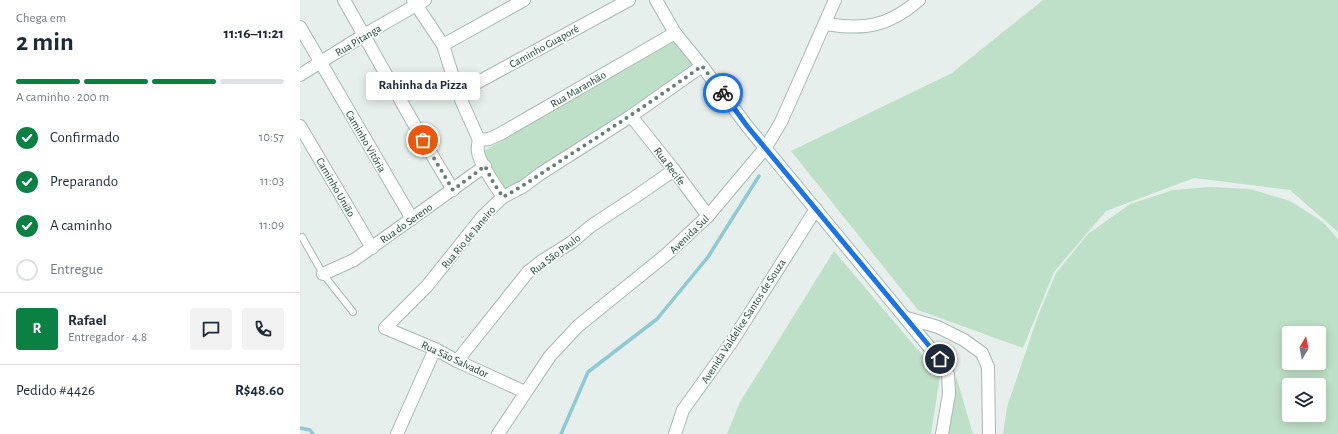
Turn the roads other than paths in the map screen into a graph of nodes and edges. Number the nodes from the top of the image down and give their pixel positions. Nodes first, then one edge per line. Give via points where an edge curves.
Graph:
1 (344, 0) edge
2 (524, 0) edge
3 (629, 0) edge
4 (656, 0) edge
5 (835, 0) edge
6 (919, 0) edge
7 (418, 2) edge
8 (825, 24) junction
9 (300, 27) edge
10 (675, 33) junction
11 (364, 35) junction
12 (443, 45) junction
13 (320, 63) junction
14 (702, 66) junction
15 (300, 75) edge
16 (458, 93) junction
17 (631, 116) junction
18 (300, 126) edge
19 (479, 140) junction
20 (766, 147) junction
21 (485, 166) junction
22 (674, 170) junction
23 (453, 190) junction
24 (503, 197) junction
25 (816, 209) junction
26 (708, 216) junction
27 (412, 219) junction
28 (302, 237) dead end
29 (372, 248) junction
30 (323, 274) junction
31 (353, 312) dead end
32 (907, 318) junction
33 (385, 328) joint
34 (435, 349) junction
35 (457, 361) junction
36 (525, 392) junction
37 (397, 434) edge
38 (498, 434) edge
39 (675, 434) edge
40 (942, 434) edge
41 (989, 434) edge

1 - 11 street
2 - 12 street
3 - 16 street, Caminho Guaporé
4 - 10 street
5 - 8 street, Avenida Sul
6 - 8 street via 900,15 882,23 855,27
7 - 11 street, Rua Pitanga
7 - 12 street
8 - 20 street, Avenida Sul via 781,122
9 - 13 street, Caminho Vitória
10 - 14 street
10 - 19 street, Rua Maranhão via 500,134
11 - 13 street, Rua Pitanga
11 - 23 street
12 - 16 street
13 - 15 street, Rua Pitanga
13 - 27 street, Caminho Vitória
14 - 17 street, Rua Rio de Janeiro
14 - 20 street
16 - 19 street
17 - 22 street, Rua Recife
17 - 24 street, Rua Rio de Janeiro
18 - 29 street, Caminho União
19 - 21 street via 478,152
20 - 25 street
20 - 26 street, Avenida Sul
21 - 23 street, Rua do Sereno
21 - 24 street
22 - 26 street, Rua Recife
22 - 35 street, Rua São Paulo via 528,272
23 - 27 street, Rua do Sereno
24 - 33 street, Rua Rio de Janeiro via 483,216 427,286
25 - 32 street
25 - 39 street, Avenida Valdelice Santos de Souza via 731,343 683,410
26 - 36 street, Avenida Sul via 667,254 578,326 550,356
27 - 29 street, Rua do Sereno
28 - 30 lane
29 - 30 street, Rua do Sereno via 354,260
30 - 31 lane
32 - 40 street via 940,359 948,374 949,394
32 - 41 street via 938,327 964,340 982,353 988,367
33 - 34 street, Rua São Salvador
34 - 35 street, Rua São Salvador
34 - 37 street
35 - 36 street, Rua São Salvador
36 - 38 street, Avenida Sul

